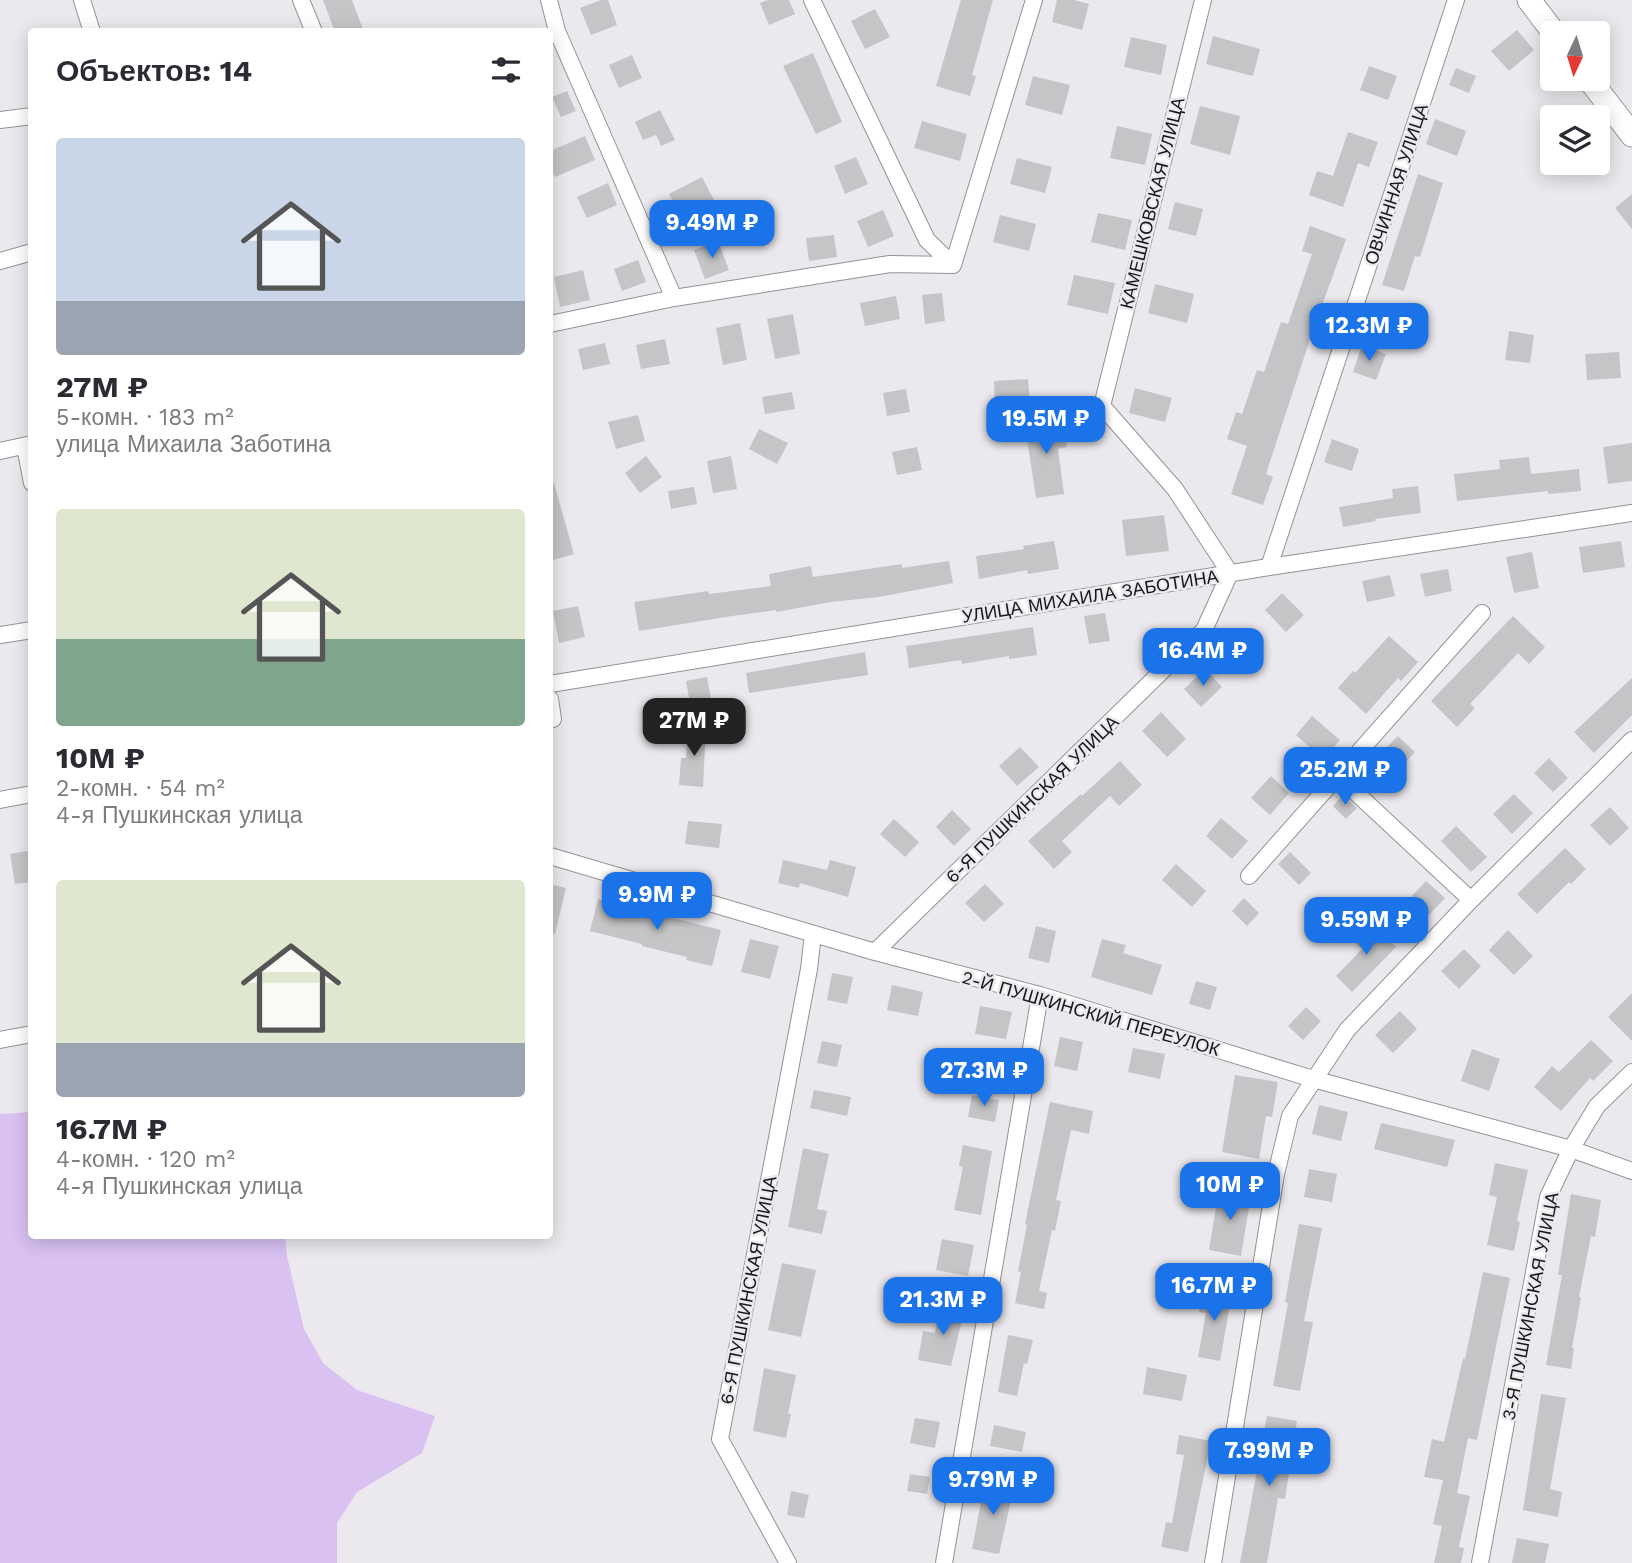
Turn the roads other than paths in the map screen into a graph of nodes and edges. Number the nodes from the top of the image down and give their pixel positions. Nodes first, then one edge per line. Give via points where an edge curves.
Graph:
1 (82, 0) edge
2 (301, 0) edge
3 (549, 0) edge
4 (812, 0) edge
5 (1034, 0) edge
6 (1203, 0) edge
7 (1456, 0) edge
8 (1529, 0) edge
9 (1545, 21) edge
10 (91, 28) edge
11 (312, 28) edge
12 (1598, 91) edge
13 (28, 116) edge
14 (0, 120) edge
15 (1632, 135) edge
16 (28, 253) edge
17 (0, 261) edge
18 (953, 265) junction
19 (674, 298) junction
20 (553, 323) edge
21 (28, 445) edge
22 (0, 451) edge
23 (1632, 513) edge
24 (1269, 567) junction
25 (1230, 573) junction
26 (1482, 613) dead end
27 (28, 631) edge
28 (0, 635) edge
29 (553, 684) edge
30 (1632, 740) edge
31 (1338, 776) junction
32 (28, 795) edge
33 (0, 800) edge
34 (553, 857) edge
35 (1249, 876) dead end
36 (1471, 900) junction
37 (813, 934) junction
38 (875, 952) junction
39 (1040, 995) junction
40 (28, 1035) edge
41 (0, 1040) edge
42 (1632, 1072) edge
43 (1313, 1079) junction
44 (1571, 1149) junction
45 (1632, 1171) edge
46 (788, 1563) edge
47 (944, 1563) edge
48 (1213, 1563) edge
49 (1480, 1563) edge

1 - 10 street
2 - 11 street
3 - 19 street via 557,31
4 - 18 street via 927,240
5 - 18 street
6 - 25 street, КАМЕШКОВСКАЯ УЛИЦА via 1102,406 1175,489
7 - 24 street, ОВЧИННАЯ УЛИЦА
8 - 9 main road
12 - 15 main road
13 - 14 street
16 - 17 street
18 - 19 street via 890,264
19 - 20 street
21 - 22 street
23 - 24 street, УЛИЦА МИХАИЛА ЗАБОТИНА
24 - 25 street, УЛИЦА МИХАИЛА ЗАБОТИНА
25 - 29 street, УЛИЦА МИХАИЛА ЗАБОТИНА
25 - 38 street, 6-Я ПУШКИНСКАЯ УЛИЦА via 1204,630
26 - 31 street
27 - 28 street
30 - 36 street
31 - 35 street
31 - 36 street
32 - 33 street
34 - 37 street, 2-Й ПУШКИНСКИЙ ПЕРЕУЛОК
36 - 43 street via 1347,1030
37 - 38 street, 2-Й ПУШКИНСКИЙ ПЕРЕУЛОК
37 - 46 street, 6-Я ПУШКИНСКАЯ УЛИЦА via 720,1439
38 - 39 street, 2-Й ПУШКИНСКИЙ ПЕРЕУЛОК
39 - 43 street, 2-Й ПУШКИНСКИЙ ПЕРЕУЛОК
39 - 47 street
40 - 41 street
42 - 44 street, 3-Я ПУШКИНСКАЯ УЛИЦА via 1597,1106
43 - 44 street, 2-Й ПУШКИНСКИЙ ПЕРЕУЛОК
43 - 48 street via 1290,1115 1276,1174
44 - 45 street, 2-Й ПУШКИНСКИЙ ПЕРЕУЛОК
44 - 49 street, 3-Я ПУШКИНСКАЯ УЛИЦА via 1548,1197

